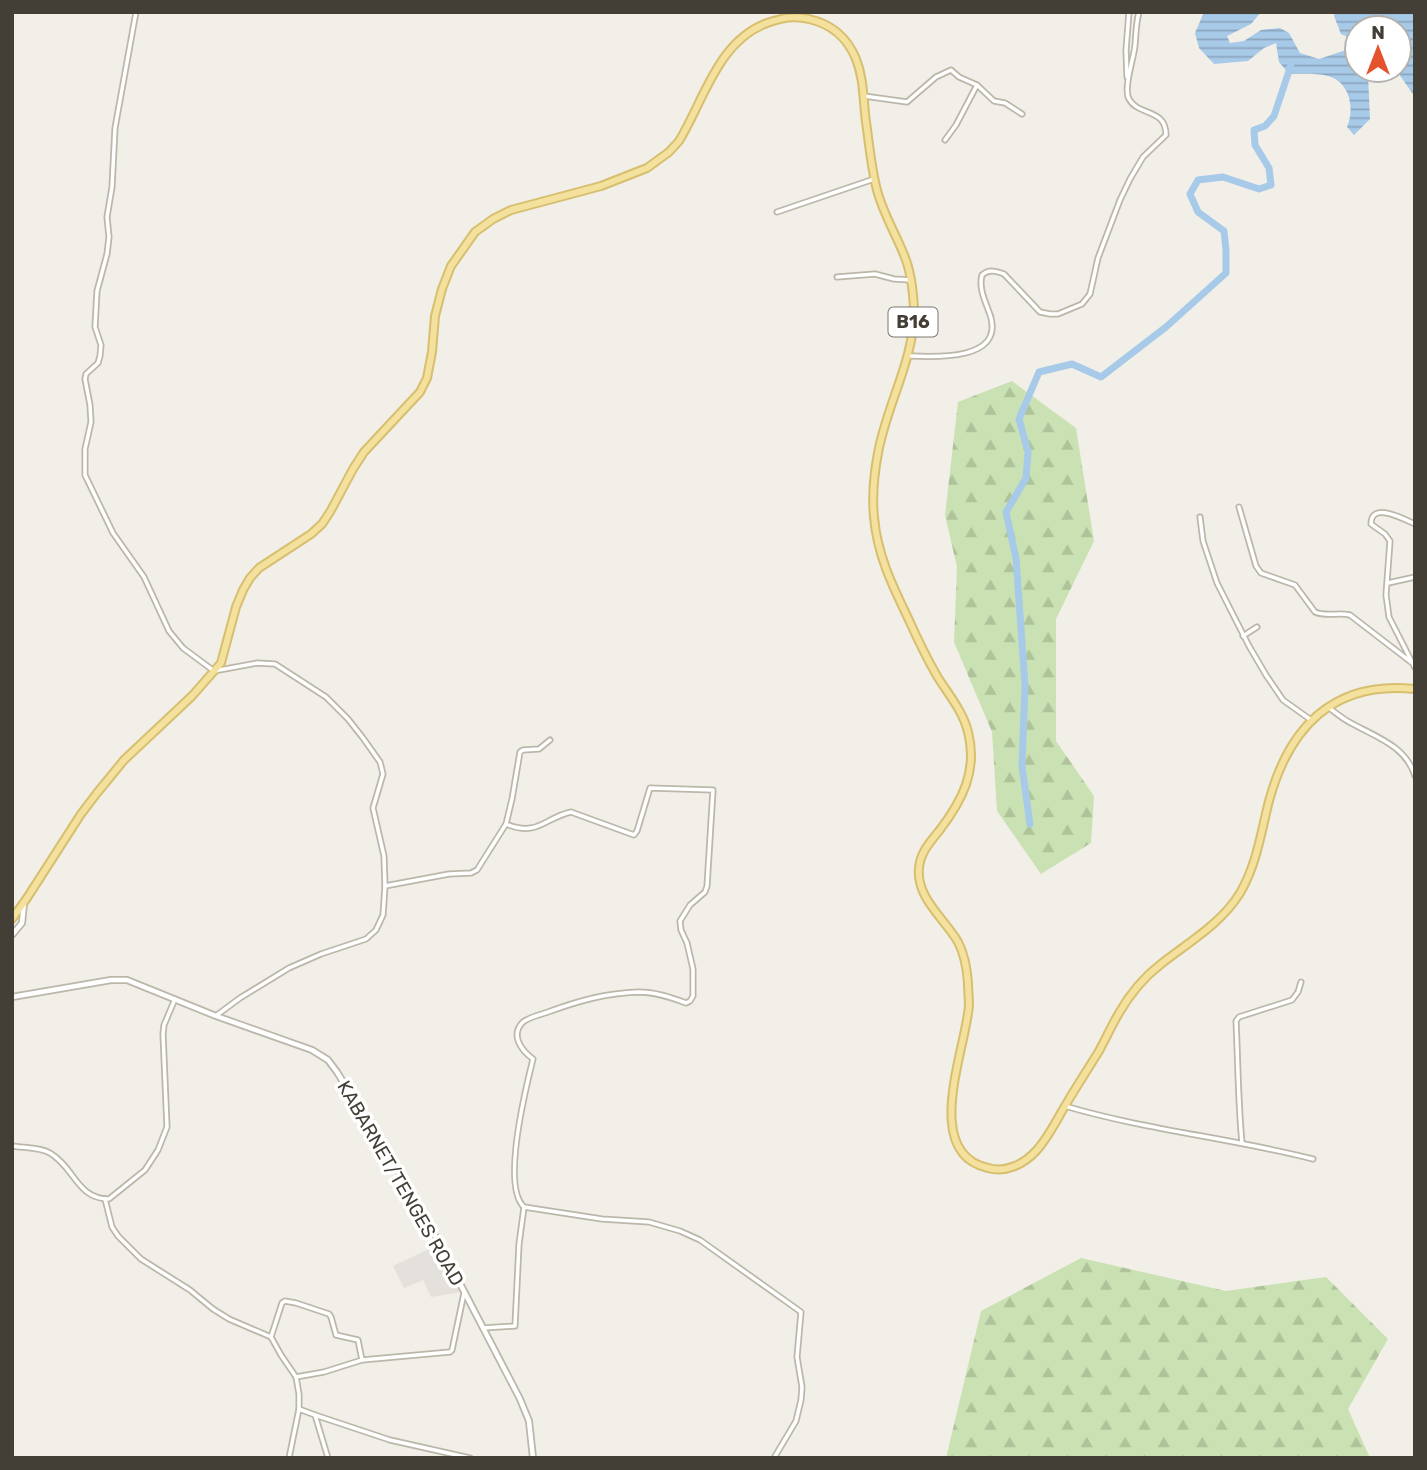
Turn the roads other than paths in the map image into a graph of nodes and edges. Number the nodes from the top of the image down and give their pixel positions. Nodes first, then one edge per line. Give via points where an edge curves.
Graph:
1 (136, 12) edge
2 (1129, 12) edge
3 (1139, 12) edge
4 (784, 15) edge
5 (797, 15) edge
6 (1128, 83) junction
7 (977, 85) junction
8 (864, 96) junction
9 (1022, 114) dead end
10 (946, 140) dead end
11 (874, 179) junction
12 (777, 212) dead end
13 (837, 278) dead end
14 (911, 280) junction
15 (909, 356) junction
16 (1239, 507) dead end
17 (1200, 517) dead end
18 (1415, 524) edge
19 (1415, 577) edge
20 (1388, 583) junction
21 (1257, 627) dead end
22 (1243, 636) junction
23 (1411, 662) junction
24 (1415, 668) edge
25 (214, 671) junction
26 (1415, 689) edge
27 (1327, 707) junction
28 (1311, 720) junction
29 (550, 740) dead end
30 (1415, 776) edge
31 (506, 824) junction
32 (385, 886) junction
33 (24, 903) junction
34 (12, 919) edge
35 (12, 935) edge
36 (1300, 982) dead end
37 (12, 997) edge
38 (175, 999) junction
39 (216, 1016) junction
40 (1065, 1106) junction
41 (1242, 1143) junction
42 (12, 1146) edge
43 (1313, 1159) dead end
44 (104, 1199) junction
45 (524, 1206) junction
46 (464, 1293) junction
47 (483, 1328) junction
48 (271, 1338) junction
49 (362, 1360) junction
50 (296, 1377) junction
51 (299, 1409) junction
52 (315, 1415) junction
53 (289, 1458) edge
54 (328, 1458) edge
55 (470, 1458) edge
56 (533, 1458) edge
57 (774, 1458) edge

1 - 25 street via 115,128 107,254 97,291 94,327 100,356 85,379 90,422 85,475 113,533 144,577 169,631
2 - 6 street
3 - 6 street
4 - 5 main road, B16
4 - 25 main road, B16 via 746,34 725,55 680,141 659,160 601,186 511,210 475,232 451,266 442,289 427,378 420,392 364,453 322,524 250,578 236,607 221,663
5 - 8 main road, B16 via 839,33 849,45 859,66
6 - 15 street via 1129,100 1161,119 1167,135 1143,157 1130,179 1087,299 1065,312 1045,313 1035,309 1004,274 986,272 980,285 992,321 987,342 959,355
7 - 8 street via 950,70 906,103
7 - 9 street via 993,102 1005,103
7 - 10 street
8 - 11 main road, B16
11 - 12 street
11 - 14 main road, B16
13 - 14 street via 875,274
14 - 15 main road, B16 via 914,310
15 - 40 main road, B16 via 878,451 873,511 892,586 968,730 969,779 921,856 918,869 925,896 958,942 968,978 969,1005 951,1128 962,1153 974,1163 1001,1170 1015,1167 1036,1151
16 - 23 street via 1261,573 1295,585 1319,614 1350,615
17 - 22 street via 1213,573
18 - 20 street via 1385,512 1371,519 1390,541
19 - 20 street
20 - 23 street via 1389,617
21 - 22 street
22 - 28 street via 1277,692
23 - 24 street
25 - 32 street via 275,664 326,697 348,719 380,762 383,774 373,807 384,856
25 - 33 main road, B16 via 103,785
26 - 27 main road, B16 via 1364,691
27 - 28 main road, B16
27 - 30 street via 1401,753
28 - 40 main road, B16 via 1282,764 1258,850 1240,892 1220,918 1138,987
29 - 31 street via 539,749 520,752
31 - 32 street via 473,872
31 - 45 street via 531,828 571,812 632,836 650,788 713,790 707,886 680,921 693,969 690,1001 651,993 600,996 526,1020 518,1029 519,1044 533,1059 514,1164 516,1194
32 - 39 street via 383,915 366,939 289,968
33 - 34 main road, B16
33 - 35 street via 22,923
36 - 41 street via 1292,1000 1236,1021
37 - 38 street, KABARNET/TENGES ROAD via 118,980 136,982
38 - 39 street, KABARNET/TENGES ROAD
38 - 44 street via 163,1030 167,1127 145,1170
39 - 46 street, KABARNET/TENGES ROAD via 328,1060 403,1180
40 - 41 street
41 - 43 street
42 - 44 street via 48,1151 86,1192
44 - 48 street via 112,1227 141,1259 213,1309
45 - 47 street via 515,1326
45 - 57 street via 649,1222 680,1231 700,1240 801,1312 797,1357 801,1400 796,1421
46 - 47 street, KABARNET/TENGES ROAD
46 - 49 street via 450,1352
47 - 56 street, KABARNET/TENGES ROAD via 526,1412
48 - 49 street via 282,1303 296,1303 329,1314 336,1335 358,1340
48 - 50 street
49 - 50 street
50 - 51 street
51 - 52 street
51 - 53 street
52 - 54 street
52 - 55 street via 390,1440

